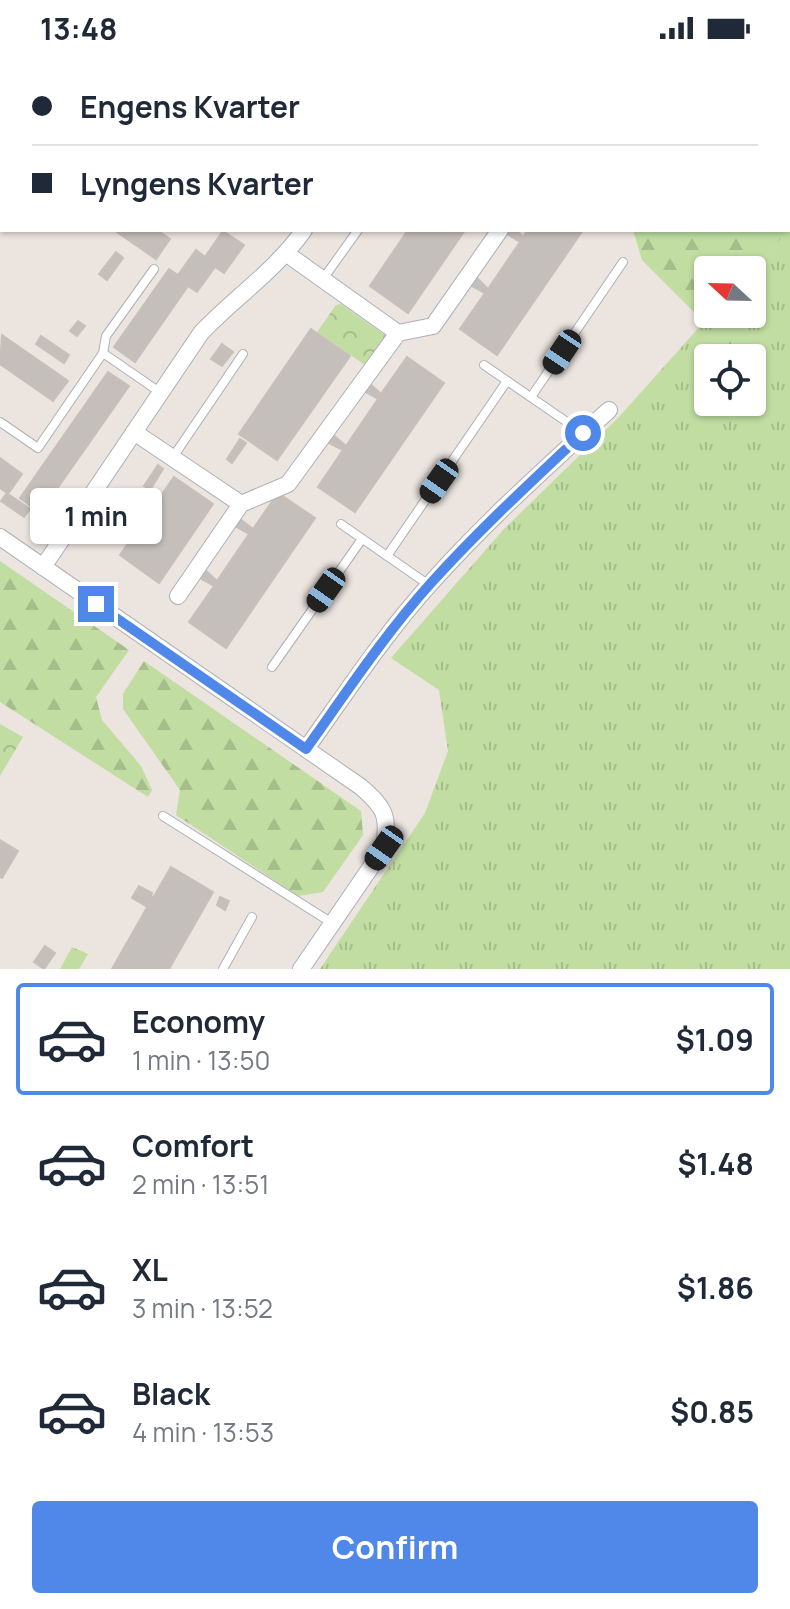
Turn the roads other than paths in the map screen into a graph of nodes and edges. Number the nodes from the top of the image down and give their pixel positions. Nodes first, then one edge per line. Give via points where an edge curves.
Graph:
1 (303, 232) edge
2 (357, 232) edge
3 (499, 232) edge
4 (287, 254) junction
5 (623, 262) dead end
6 (154, 269) dead end
7 (323, 279) junction
8 (398, 333) junction
9 (103, 353) junction
10 (243, 354) dead end
11 (484, 365) dead end
12 (507, 381) junction
13 (161, 393) junction
14 (531, 397) junction
15 (609, 410) dead end
16 (0, 422) edge
17 (134, 432) junction
18 (583, 433) junction
19 (173, 457) junction
20 (241, 504) junction
21 (341, 524) dead end
22 (0, 537) edge
23 (362, 539) junction
24 (387, 556) junction
25 (43, 567) junction
26 (429, 585) junction
27 (178, 596) dead end
28 (272, 667) dead end
29 (306, 749) junction
30 (163, 816) dead end
31 (252, 917) dead end
32 (332, 923) junction
33 (223, 969) edge
34 (301, 969) edge

1 - 4 street
2 - 7 lane
3 - 8 street via 433,326
4 - 7 street
4 - 13 street via 201,333
5 - 14 lane
6 - 9 lane via 106,336
7 - 8 street
8 - 20 street via 288,484
9 - 13 lane
9 - 16 lane via 38,448
10 - 19 lane
11 - 12 lane
12 - 14 lane
12 - 24 lane
13 - 17 street
14 - 18 lane
15 - 18 street
17 - 19 street
17 - 25 street
18 - 26 street
19 - 20 street
20 - 27 street
21 - 23 lane
22 - 25 street
23 - 24 lane
23 - 28 lane
24 - 26 lane
25 - 29 street
26 - 29 street
29 - 32 street via 381,804 388,824 384,848
30 - 32 lane
31 - 33 lane
32 - 34 street

